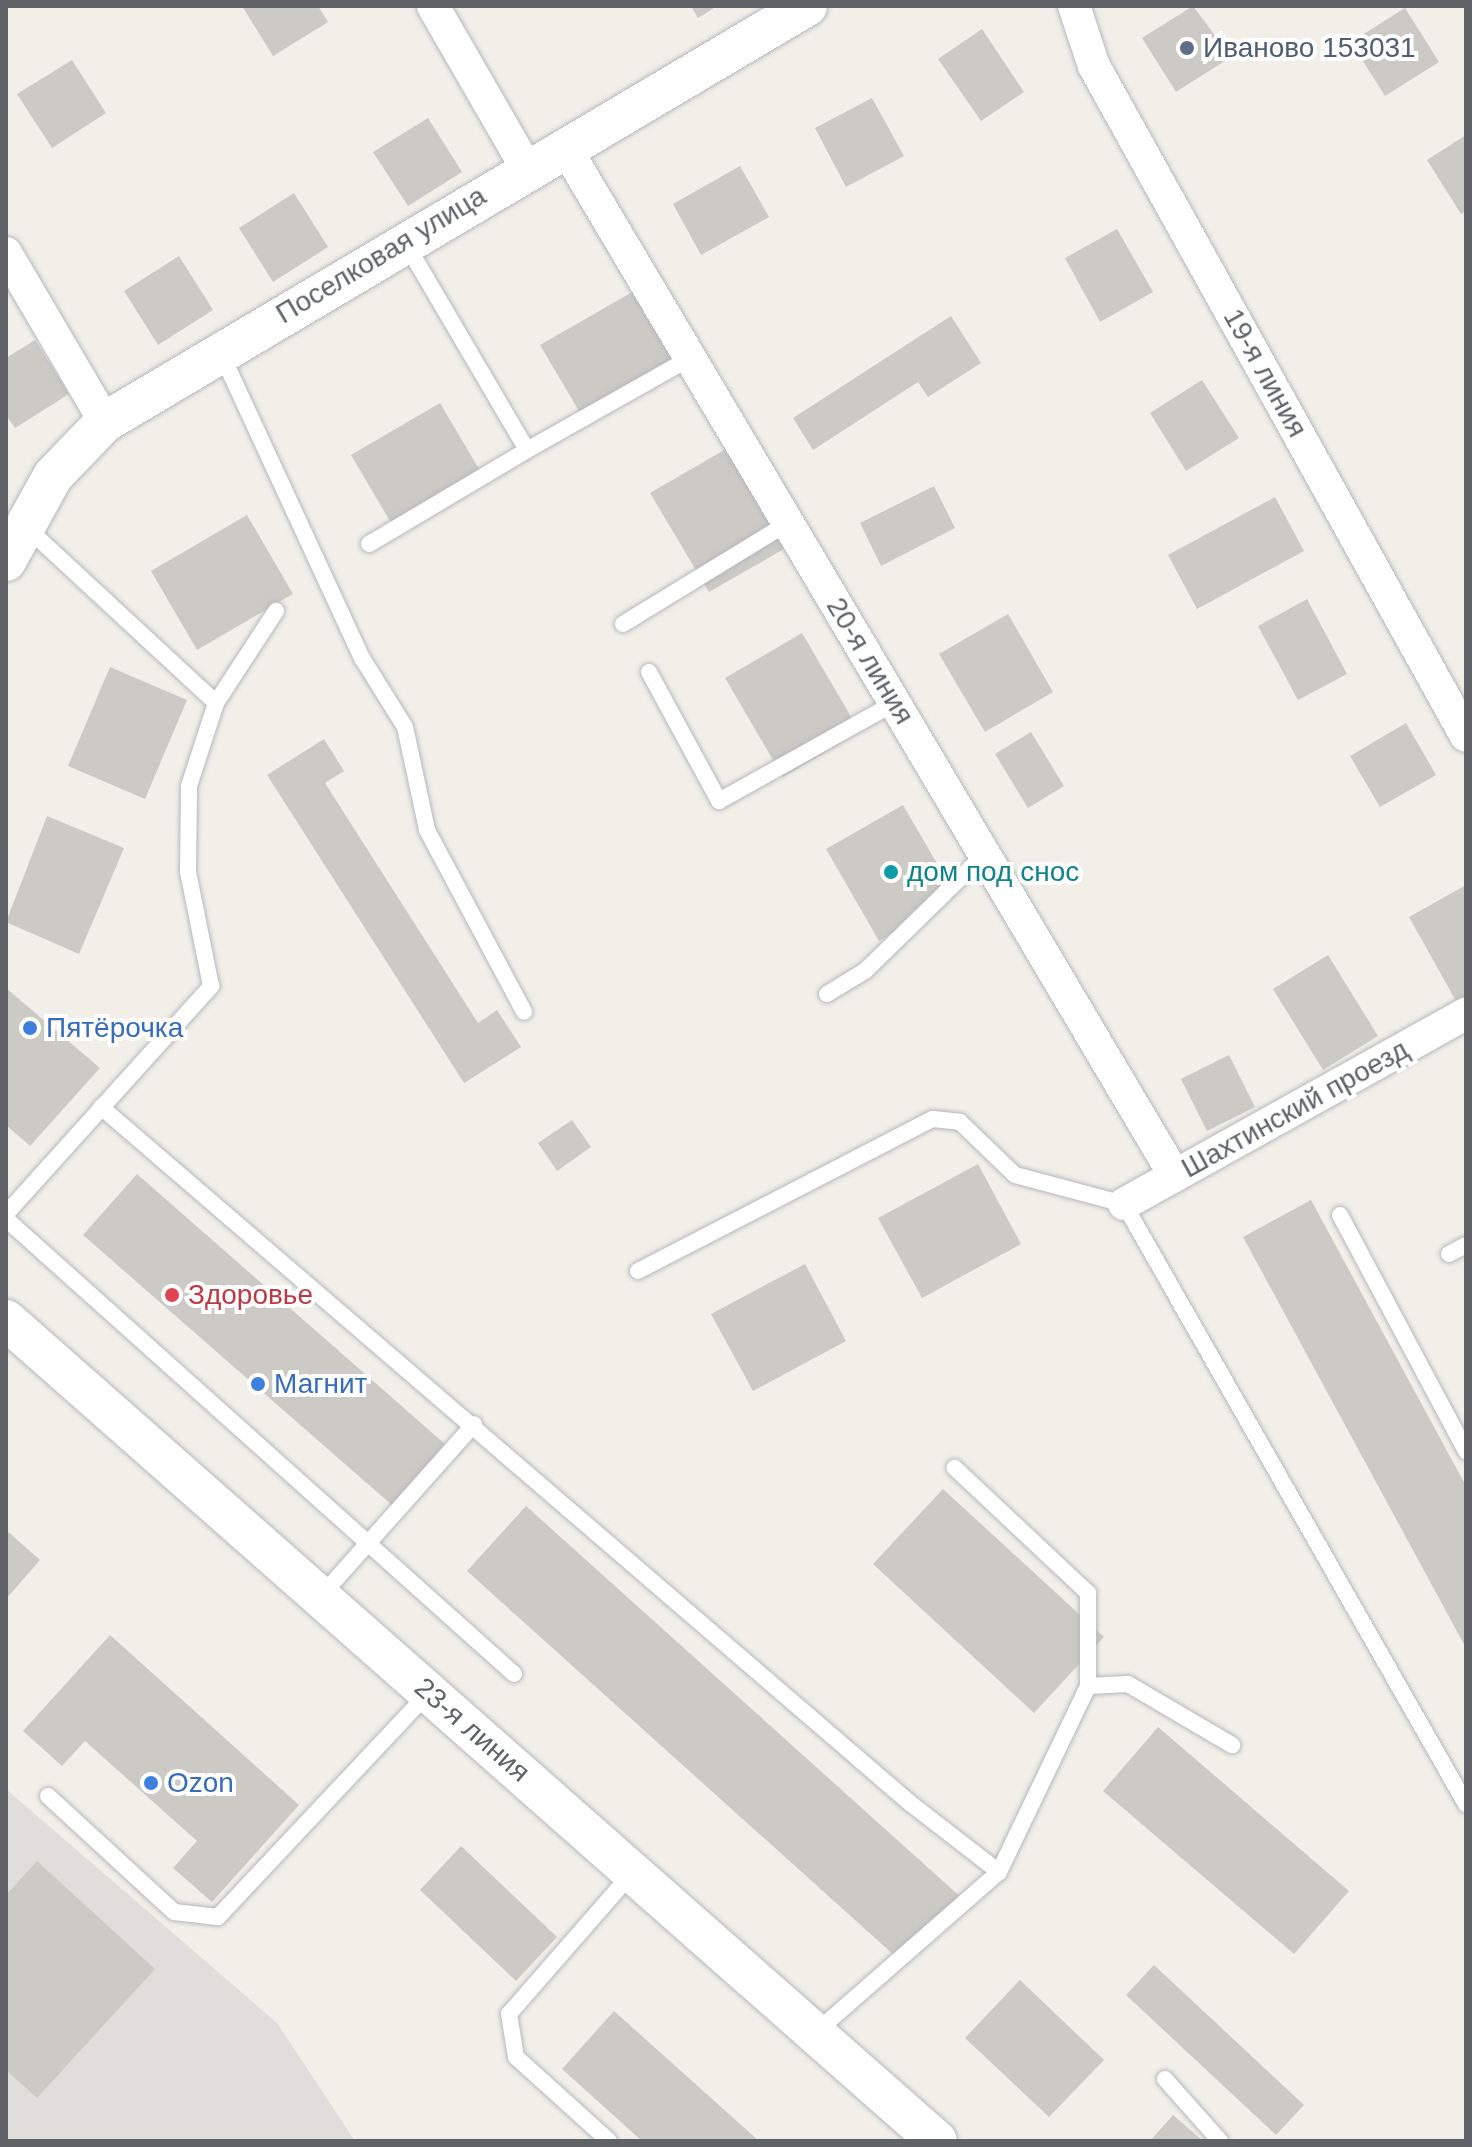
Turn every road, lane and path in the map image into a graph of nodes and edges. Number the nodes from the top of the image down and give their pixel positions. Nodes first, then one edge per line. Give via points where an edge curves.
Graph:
1 (433, 6) edge
2 (807, 6) edge
3 (1074, 6) edge
4 (565, 147) junction
5 (527, 169) junction
6 (404, 241) junction
7 (6, 253) edge
8 (220, 351) junction
9 (690, 358) junction
10 (105, 422) junction
11 (527, 450) junction
12 (788, 523) junction
13 (25, 525) junction
14 (369, 544) dead end
15 (6, 561) edge
16 (276, 611) dead end
17 (623, 624) dead end
18 (649, 672) dead end
19 (216, 703) junction
20 (894, 703) junction
21 (1466, 736) edge
22 (984, 855) junction
23 (827, 994) dead end
24 (524, 1012) dead end
25 (1466, 1014) edge
26 (101, 1107) junction
27 (1175, 1176) junction
28 (1124, 1204) junction
29 (1340, 1215) dead end
30 (6, 1216) edge
31 (1466, 1245) edge
32 (1449, 1254) dead end
33 (638, 1271) dead end
34 (6, 1320) edge
35 (474, 1424) junction
36 (1466, 1451) edge
37 (955, 1468) dead end
38 (370, 1542) junction
39 (321, 1596) junction
40 (514, 1674) dead end
41 (1088, 1686) junction
42 (429, 1691) junction
43 (1232, 1745) dead end
44 (48, 1796) dead end
45 (1466, 1804) edge
46 (633, 1872) junction
47 (999, 1872) junction
48 (815, 2033) junction
49 (1165, 2079) dead end
50 (609, 2141) edge
51 (937, 2141) edge
52 (1220, 2141) edge

1 - 5 street
2 - 4 street, Поселковая улица
3 - 21 street, 19-я линия via 1094,66
4 - 5 street, Поселковая улица
4 - 9 street, 20-я линия
5 - 6 street, Поселковая улица
6 - 8 street, Поселковая улица
6 - 11 lane
7 - 10 street
8 - 10 street, Поселковая улица
8 - 24 lane via 362,658 405,727 427,830
9 - 11 lane
9 - 12 street, 20-я линия
10 - 13 street, Поселковая улица via 53,476
11 - 14 lane
12 - 17 lane
12 - 20 street, 20-я линия
13 - 15 street, Поселковая улица
13 - 19 lane
16 - 19 lane
18 - 20 lane via 719,801
19 - 26 lane via 189,786 188,872 211,986
20 - 22 street, 20-я линия
22 - 23 lane via 865,971
22 - 27 street, 20-я линия
25 - 27 street, Шахтинский проезд
26 - 30 lane
26 - 35 lane
27 - 28 street, Шахтинский проезд
28 - 33 lane via 1015,1175 960,1122 933,1119
28 - 45 lane
29 - 36 lane
30 - 38 lane
31 - 32 lane
34 - 39 street, 23-я линия
35 - 38 lane
35 - 47 lane via 910,1803
37 - 41 lane via 1088,1593
38 - 39 lane
38 - 40 lane
39 - 42 street, 23-я линия
41 - 43 lane via 1128,1684
41 - 47 lane
42 - 44 lane via 218,1917 174,1912
42 - 46 street, 23-я линия
46 - 48 street, 23-я линия
46 - 50 lane via 509,2014 516,2057
47 - 48 lane
48 - 51 street, 23-я линия
49 - 52 lane

